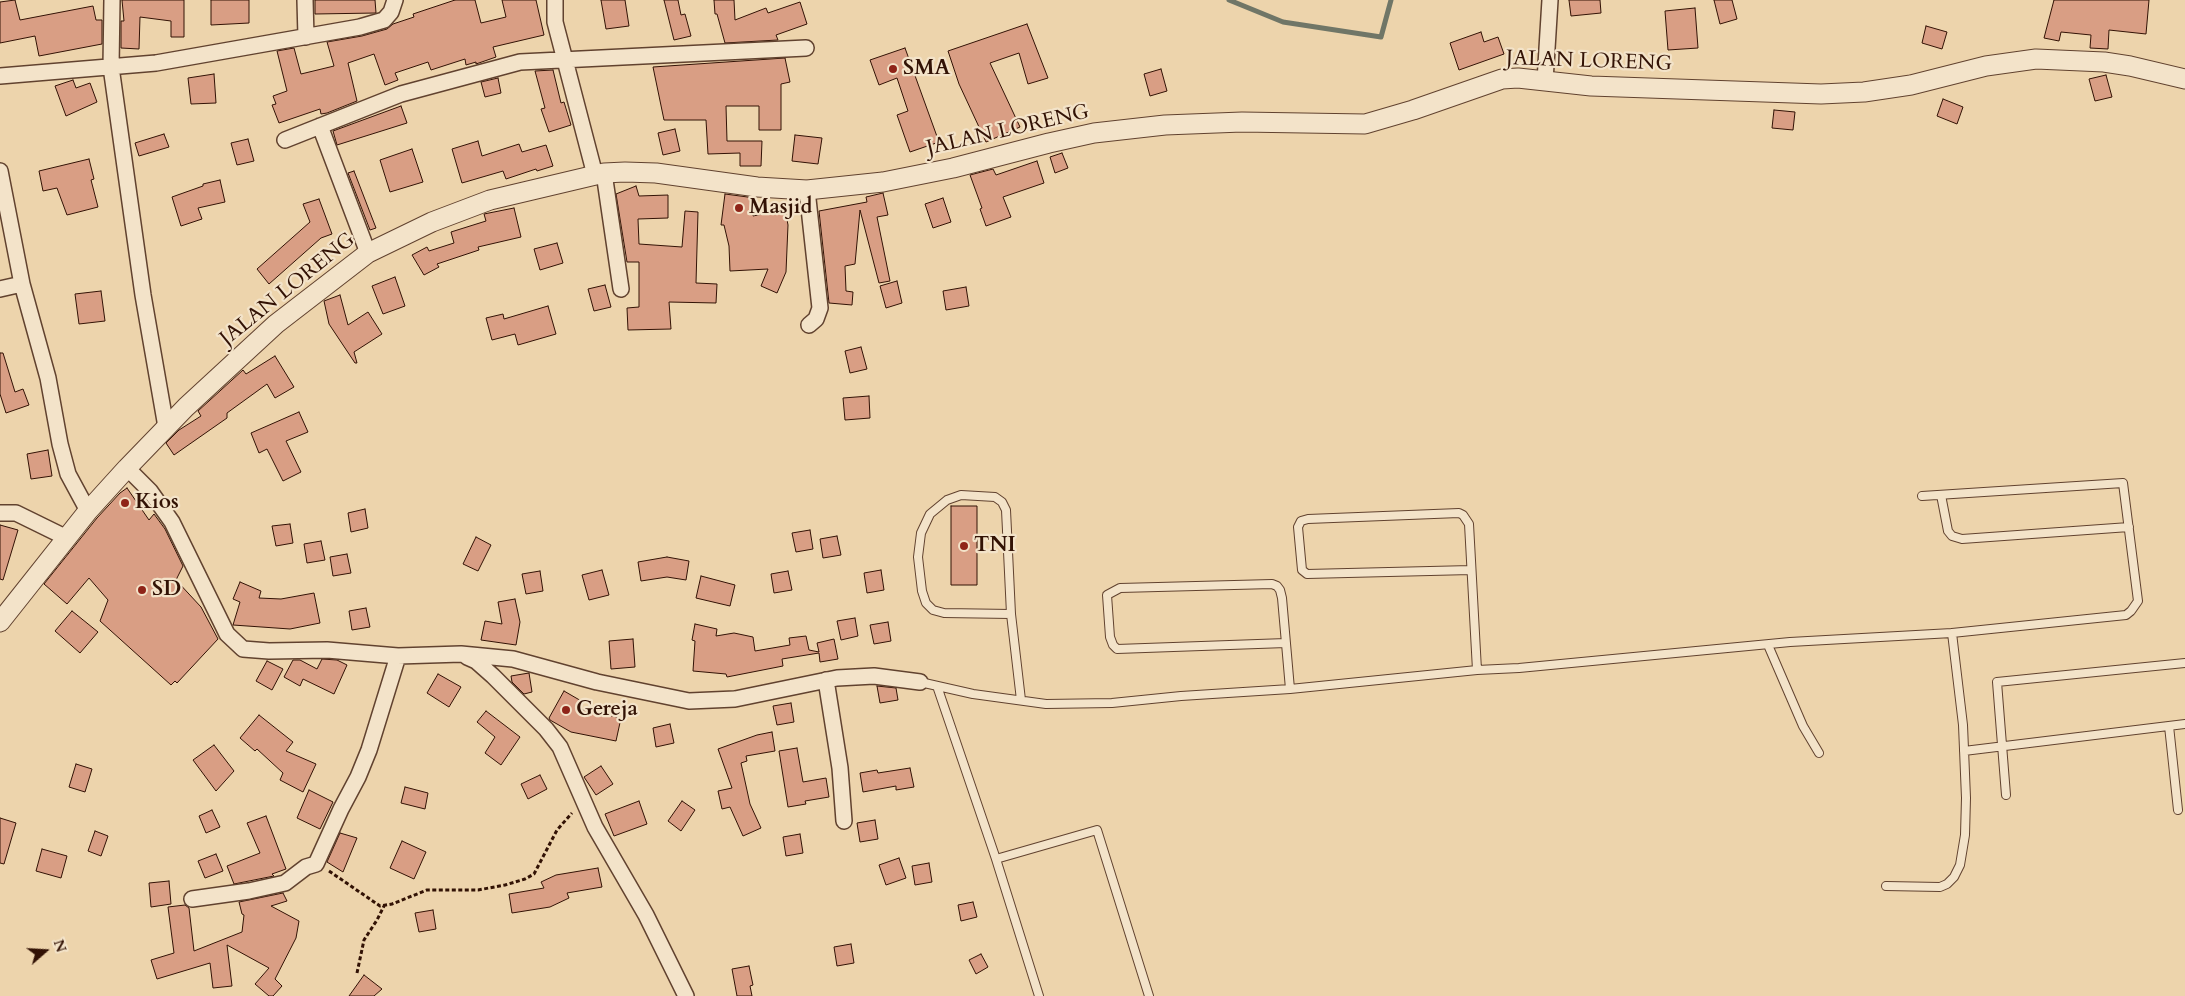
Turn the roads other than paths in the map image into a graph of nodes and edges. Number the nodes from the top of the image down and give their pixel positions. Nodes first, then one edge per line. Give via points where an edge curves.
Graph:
1 (112, 0) edge
2 (305, 0) edge
3 (395, 0) edge
4 (555, 0) edge
5 (1550, 0) edge
6 (306, 37) junction
7 (806, 48) dead end
8 (565, 60) junction
9 (111, 67) junction
10 (0, 76) edge
11 (2185, 79) edge
12 (1545, 82) junction
13 (320, 126) junction
14 (285, 140) dead end
15 (0, 171) edge
16 (600, 174) junction
17 (808, 190) junction
18 (368, 253) junction
19 (22, 284) junction
20 (0, 289) edge
21 (621, 289) dead end
22 (809, 325) dead end
23 (166, 427) junction
24 (127, 468) junction
25 (1941, 495) junction
26 (1922, 496) dead end
27 (88, 510) junction
28 (0, 513) edge
29 (2129, 527) junction
30 (67, 538) junction
31 (1471, 570) junction
32 (1011, 614) junction
33 (0, 622) edge
34 (1952, 633) junction
35 (1286, 644) junction
36 (1768, 644) junction
37 (461, 654) junction
38 (398, 656) junction
39 (2185, 663) edge
40 (1477, 670) junction
41 (826, 680) junction
42 (920, 682) joint
43 (937, 686) junction
44 (1290, 689) junction
45 (1021, 700) junction
46 (2185, 724) edge
47 (2169, 726) junction
48 (2002, 746) junction
49 (1964, 751) junction
50 (1819, 753) dead end
51 (2006, 795) dead end
52 (2178, 810) dead end
53 (844, 821) dead end
54 (996, 859) junction
55 (1886, 886) dead end
56 (192, 899) dead end
57 (686, 996) edge
58 (1039, 996) edge
59 (1149, 996) edge

1 - 9 street
2 - 6 street
3 - 6 street via 384,20
4 - 8 street via 555,22
5 - 12 street
6 - 9 street via 156,63
7 - 8 street
8 - 13 street via 520,62 401,94
8 - 16 street
9 - 10 street
9 - 23 street via 143,295
11 - 12 street, JALAN LORENG via 2104,62 2036,59 1986,66 1911,85 1864,92 1821,94
12 - 17 street, JALAN LORENG via 1502,79 1365,124 1242,122 1165,125 1094,133 883,182
13 - 14 street
13 - 18 street
15 - 19 street
16 - 17 street, JALAN LORENG via 656,173
16 - 18 street, JALAN LORENG via 490,200 432,222
16 - 21 street
17 - 22 street via 820,308 816,319
18 - 23 street, JALAN LORENG via 276,324
19 - 20 street
19 - 27 street via 48,378 68,474
23 - 24 street, JALAN LORENG
24 - 27 street, JALAN LORENG
24 - 38 street via 172,522 226,634 235,644 254,651 327,650
25 - 26 lane
25 - 29 lane via 1948,531 1962,539
25 - 29 lane via 2123,483
27 - 30 street, JALAN LORENG
28 - 30 street via 16,513
29 - 34 lane via 2138,601 2126,615
30 - 33 street, JALAN LORENG
31 - 31 lane via 1469,524 1467,518 1459,513 1308,519 1301,521 1298,527 1302,570 1306,574
31 - 40 lane
32 - 32 lane via 1006,510 1002,502 995,497 961,495 947,500 930,514 921,533 918,557 926,603 933,610 944,613
32 - 45 lane
34 - 36 lane
34 - 49 lane
35 - 35 lane via 1118,649 1110,637 1107,595 1120,588 1272,584 1280,590
35 - 44 lane
36 - 40 lane
36 - 50 lane
37 - 38 street
37 - 41 street via 513,659 689,702 735,699
37 - 57 street via 476,661 493,676 546,729 563,753 595,827 646,915
38 - 56 street via 369,750 316,864 306,867 286,883
39 - 48 lane via 1998,682
40 - 44 lane
41 - 42 street via 874,676
41 - 53 street via 840,768
42 - 43 lane
43 - 45 lane
43 - 54 lane
44 - 45 lane via 1112,703 1046,704
46 - 47 lane
47 - 48 lane
47 - 52 lane
48 - 49 lane
48 - 51 lane
49 - 55 lane via 1964,835 1960,864 1954,878 1940,887
54 - 58 lane
54 - 59 lane via 1097,830

